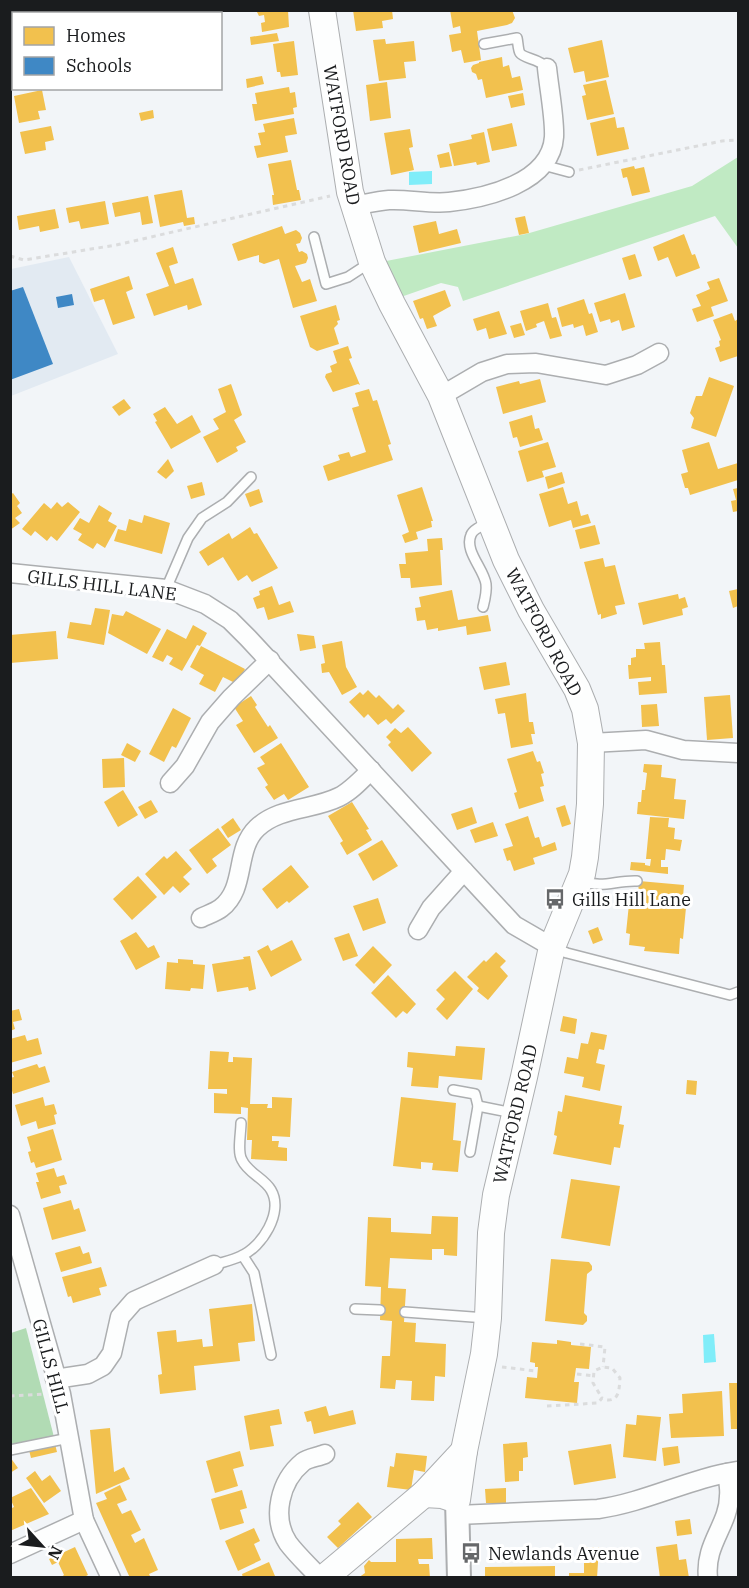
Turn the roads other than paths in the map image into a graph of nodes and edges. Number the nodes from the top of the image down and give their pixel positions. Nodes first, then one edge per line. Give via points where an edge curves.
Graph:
1 (322, 10) edge
2 (484, 44) dead end
3 (547, 68) joint
4 (543, 165) junction
5 (569, 172) road end
6 (351, 199) junction
7 (314, 237) dead end
8 (372, 262) junction
9 (659, 353) dead end
10 (441, 396) junction
11 (251, 477) dead end
12 (490, 522) junction
13 (10, 573) edge
14 (166, 590) junction
15 (483, 607) dead end
16 (270, 660) junction
17 (591, 743) junction
18 (738, 753) edge
19 (371, 770) junction
20 (170, 783) dead end
21 (464, 872) junction
22 (579, 880) junction
23 (638, 881) dead end
24 (201, 918) dead end
25 (418, 930) dead end
26 (552, 947) junction
27 (738, 992) edge
28 (453, 1090) dead end
29 (478, 1106) junction
30 (515, 1113) junction
31 (241, 1123) dead end
32 (470, 1152) dead end
33 (10, 1215) edge
34 (243, 1256) junction
35 (214, 1265) joint
36 (355, 1309) dead end
37 (380, 1310) dead end
38 (405, 1312) dead end
39 (488, 1318) junction
40 (271, 1355) dead end
41 (58, 1386) junction
42 (69, 1438) junction
43 (10, 1450) edge
44 (464, 1451) junction
45 (325, 1454) dead end
46 (733, 1472) edge
47 (424, 1494) junction
48 (457, 1508) junction
49 (84, 1520) junction
50 (10, 1554) edge
51 (111, 1578) edge
52 (320, 1578) edge
53 (324, 1578) edge
54 (459, 1578) edge
55 (708, 1578) edge

1 - 6 main road, WATFORD ROAD
2 - 3 lane via 517,38 523,56
3 - 4 street via 554,138
4 - 5 lane
4 - 6 street via 531,177 500,191 467,198 430,202
6 - 8 main road, WATFORD ROAD
7 - 8 lane via 326,284 348,277
8 - 10 main road, WATFORD ROAD
9 - 10 street via 606,375 536,363 507,364 483,372
10 - 12 main road, WATFORD ROAD
11 - 14 lane via 227,502 202,518 188,538
12 - 15 lane via 474,531 469,543 486,583
12 - 17 main road, WATFORD ROAD via 531,610 577,689
13 - 14 street, GILLS HILL LANE
14 - 16 street, GILLS HILL LANE via 205,603
16 - 19 street, GILLS HILL LANE
16 - 20 street via 210,722 185,766
17 - 18 street via 646,740 683,750
17 - 22 main road, WATFORD ROAD via 588,840
19 - 21 street, GILLS HILL LANE
19 - 24 street via 339,797 285,813 256,829 247,842 231,897 221,908
21 - 25 street via 431,908
21 - 26 street, GILLS HILL LANE via 514,925
22 - 23 lane via 603,886 623,880
22 - 26 main road, WATFORD ROAD
26 - 27 lane via 730,995
26 - 30 main road, WATFORD ROAD
28 - 29 lane via 475,1094
29 - 30 lane
29 - 32 lane
30 - 39 main road, WATFORD ROAD via 496,1195
31 - 34 lane via 240,1158 270,1189 276,1203 272,1223
33 - 41 street, GILLS HILL
34 - 35 lane
34 - 40 lane via 254,1274
35 - 41 street via 134,1300 120,1317 112,1353 103,1366
36 - 37 lane
38 - 39 lane
39 - 44 main road, WATFORD ROAD
41 - 42 street, GILLS HILL
42 - 43 lane
42 - 49 street, GILLS HILL
44 - 47 main road
44 - 48 main road, WATFORD ROAD
45 - 52 street via 304,1461 287,1480 279,1504 280,1526 287,1542
46 - 48 street via 598,1509
46 - 55 street via 726,1512 709,1552
47 - 48 main road via 442,1495
47 - 53 main road
48 - 54 street
49 - 50 street
49 - 51 street, GILLS HILL

